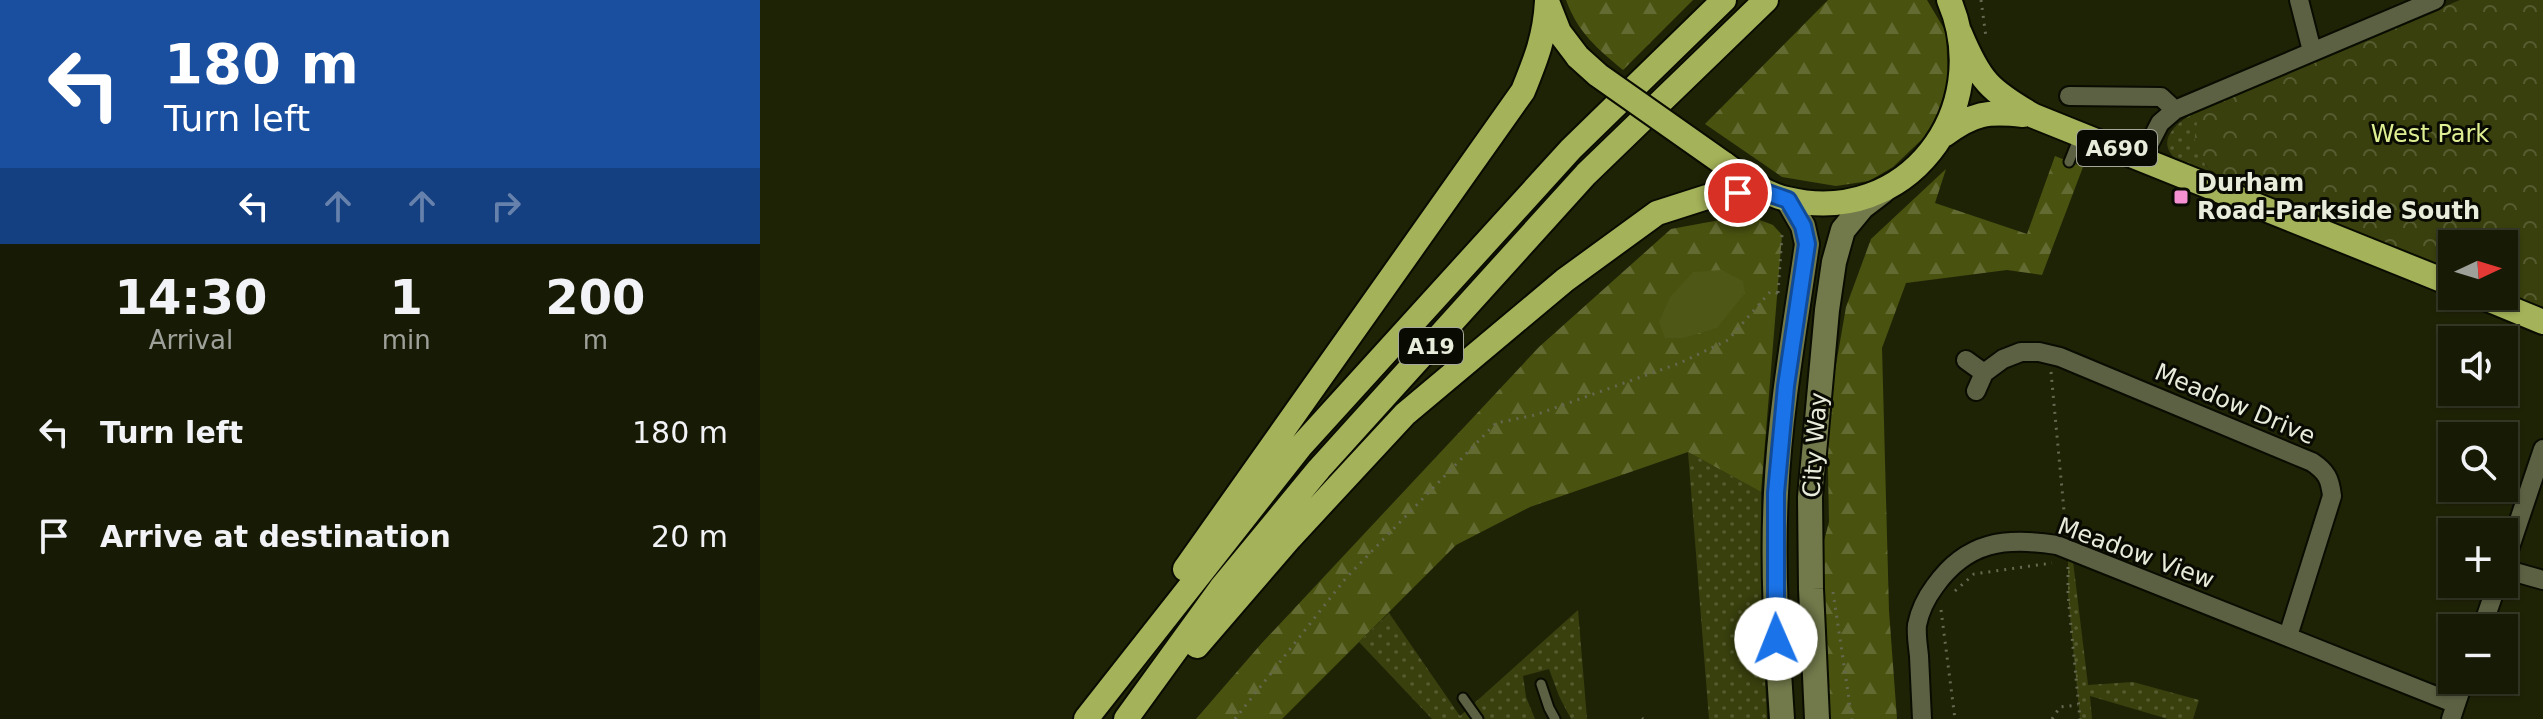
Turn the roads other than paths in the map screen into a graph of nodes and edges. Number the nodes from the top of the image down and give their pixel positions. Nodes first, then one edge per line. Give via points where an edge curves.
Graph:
1 (1724, 0) edge
2 (1766, 0) edge
3 (1949, 0) edge
4 (2299, 0) edge
5 (2435, 0) edge
6 (1546, 1) edge
7 (1960, 33) junction
8 (2312, 51) junction
9 (2069, 96) dead end
10 (2175, 110) junction
11 (2034, 116) junction
12 (2080, 134) junction
13 (1944, 135) junction
14 (2142, 158) junction
15 (2069, 162) dead end
16 (1883, 191) junction
17 (1776, 196) junction
18 (2438, 278) edge
19 (2514, 310) edge
20 (2543, 322) edge
21 (1966, 360) dead end
22 (1984, 373) junction
23 (1976, 391) dead end
24 (2543, 449) edge
25 (2518, 525) edge
26 (2518, 572) edge
27 (2543, 580) edge
28 (2288, 636) junction
29 (1541, 684) dead end
30 (1463, 698) dead end
31 (2453, 712) edge
32 (1084, 719) edge
33 (1126, 719) edge
34 (1134, 719) edge
35 (1478, 719) edge
36 (1555, 719) edge
37 (1782, 719) edge
38 (1817, 719) edge
39 (1922, 719) edge

1 - 32 highway, A19 via 1571,149 1300,447
2 - 33 highway, A19 via 1586,174 1319,469 1221,588
3 - 7 highway, A690
4 - 8 street
5 - 8 street
6 - 17 highway, bridge via 1559,32 1598,75
6 - 32 highway via 1540,50 1523,91
7 - 11 highway, A690 via 1971,59 1999,96
7 - 13 highway via 1961,81
8 - 10 street
9 - 10 street via 2161,97
10 - 14 street via 2160,123
11 - 12 highway, A690
11 - 13 highway, A690 via 1982,114
12 - 14 highway, A690
12 - 15 lane
13 - 16 highway, A690 via 1920,164
14 - 18 highway, A690
16 - 17 highway, A690 via 1819,203
16 - 38 main road, City Way via 1843,230 1827,310 1810,497
17 - 34 highway via 1707,197 1657,213 1565,280 1405,414
17 - 37 main road, City Way via 1803,226 1807,244 1776,493
19 - 20 highway
21 - 22 street
22 - 23 street
22 - 28 street, Meadow Drive via 2021,352 2060,357 2326,471 2332,496
24 - 25 street
26 - 27 street
28 - 31 street, Meadow View
28 - 39 street, Meadow View via 2057,545 2007,541 1963,557 1924,601 1917,627
29 - 36 lane
30 - 35 lane

